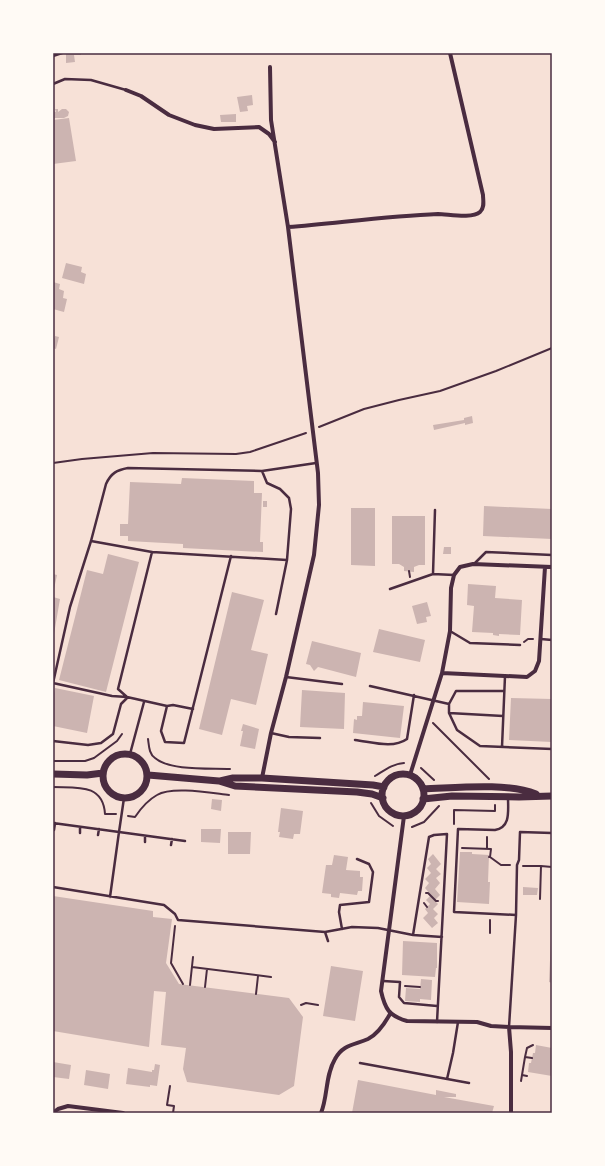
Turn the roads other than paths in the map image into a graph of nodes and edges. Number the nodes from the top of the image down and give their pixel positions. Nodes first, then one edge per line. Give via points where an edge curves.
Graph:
1 (62, 53) edge
2 (450, 53) edge
3 (53, 56) edge
4 (270, 67) dead end
5 (53, 84) edge
6 (126, 90) joint
7 (276, 144) junction
8 (288, 227) junction
9 (316, 463) junction
10 (262, 471) junction
11 (435, 510) dead end
12 (91, 541) junction
13 (152, 552) junction
14 (552, 555) edge
15 (231, 556) junction
16 (287, 560) junction
17 (473, 564) junction
18 (545, 567) junction
19 (552, 567) edge
20 (433, 574) junction
21 (454, 575) junction
22 (390, 589) dead end
23 (276, 614) dead end
24 (450, 631) junction
25 (540, 639) junction
26 (552, 640) edge
27 (520, 644) road end
28 (442, 673) junction
29 (505, 676) junction
30 (286, 677) junction
31 (53, 683) edge
32 (342, 684) dead end
33 (370, 686) dead end
34 (504, 691) junction
35 (414, 695) junction
36 (127, 697) junction
37 (434, 699) junction
38 (144, 702) junction
39 (450, 704) junction
40 (167, 706) junction
41 (193, 709) junction
42 (449, 713) junction
43 (503, 716) junction
44 (271, 733) junction
45 (320, 738) dead end
46 (355, 740) dead end
47 (53, 741) edge
48 (502, 747) junction
49 (552, 749) edge
50 (130, 754) junction
51 (103, 773) junction
52 (53, 774) edge
53 (148, 775) junction
54 (410, 775) junction
55 (262, 778) junction
56 (219, 781) junction
57 (384, 787) junction
58 (423, 789) junction
59 (540, 796) junction
60 (552, 796) edge
61 (508, 797) junction
62 (124, 798) junction
63 (383, 798) junction
64 (424, 799) junction
65 (404, 816) junction
66 (54, 823) edge
67 (80, 827) junction
68 (99, 829) junction
69 (54, 830) edge
70 (119, 832) junction
71 (80, 833) dead end
72 (552, 833) edge
73 (98, 835) dead end
74 (146, 836) junction
75 (172, 840) junction
76 (185, 841) dead end
77 (145, 842) dead end
78 (171, 845) dead end
79 (357, 858) dead end
80 (53, 887) edge
81 (110, 897) junction
82 (516, 915) junction
83 (342, 929) junction
84 (389, 930) junction
85 (325, 932) junction
86 (413, 935) junction
87 (442, 937) junction
88 (328, 941) dead end
89 (383, 981) junction
90 (437, 1006) junction
91 (390, 1014) junction
92 (437, 1022) junction
93 (458, 1022) junction
94 (509, 1027) junction
95 (552, 1028) edge
96 (360, 1062) dead end
97 (447, 1078) junction
98 (469, 1083) dead end
99 (54, 1112) edge
100 (123, 1113) edge
101 (321, 1113) edge
102 (511, 1113) edge

1 - 3 lane
2 - 8 street via 483,195 483,207 480,212 471,216 402,215
4 - 7 street via 271,120
5 - 6 lane via 65,79 91,80
6 - 7 street via 141,96 169,115 195,125 214,129 258,127 269,134
7 - 8 street
8 - 9 street
9 - 10 lane
9 - 30 street via 319,505 314,556
10 - 12 lane via 128,468 115,472 106,484
10 - 16 lane via 267,482 289,498 291,509
11 - 20 lane
12 - 13 lane
12 - 31 lane via 70,607
13 - 15 lane
13 - 36 lane via 118,688
14 - 17 lane via 486,552
15 - 16 lane
15 - 41 lane
16 - 23 lane
17 - 18 street
17 - 21 street via 460,566
18 - 19 street
18 - 25 street
20 - 21 lane
20 - 22 lane
21 - 24 street via 451,588
24 - 27 lane via 470,643
24 - 28 street
25 - 26 lane
25 - 29 street via 539,661 535,671 527,677
28 - 29 street
28 - 37 street
29 - 34 lane
30 - 32 lane
30 - 44 street
31 - 36 lane
33 - 35 lane
34 - 39 lane via 456,691
34 - 43 lane
35 - 37 lane
35 - 46 lane via 407,739 389,745
36 - 38 lane
36 - 47 lane via 121,704 113,734 101,743 88,745
37 - 39 lane
37 - 54 street
38 - 40 lane
38 - 50 lane
39 - 42 lane
40 - 41 lane
40 - 41 lane via 161,731 165,742 184,743
42 - 43 lane
42 - 48 lane via 457,730 480,746
43 - 48 lane
44 - 45 lane via 289,737
44 - 55 street
48 - 49 lane
50 - 51 main road via 112,758
50 - 53 main road via 142,760
51 - 52 main road
51 - 62 main road via 108,790
53 - 56 main road
53 - 62 main road via 141,792
54 - 57 main road via 398,775
54 - 58 main road via 416,778
55 - 56 main road via 233,778
55 - 57 main road via 358,783
56 - 63 main road via 235,786 357,792
57 - 63 main road
58 - 59 main road via 498,788 530,792
58 - 64 main road
59 - 60 main road
59 - 61 main road
61 - 64 main road via 452,796
61 - 82 lane via 508,819 500,829 458,830 454,912
62 - 70 lane
63 - 65 main road via 384,804 392,812
64 - 65 main road via 416,811
65 - 84 street
66 - 67 lane
66 - 69 lane
67 - 68 lane
67 - 71 lane
68 - 70 lane
68 - 73 lane
70 - 74 lane
70 - 81 lane
72 - 82 lane via 520,832
74 - 75 lane
74 - 77 lane
75 - 76 lane
75 - 78 lane
79 - 83 lane via 369,864 373,872 369,902 340,905
80 - 81 lane
81 - 85 lane via 164,905 178,920
82 - 94 lane
83 - 84 lane via 352,927
83 - 85 lane
84 - 86 lane
84 - 89 street
85 - 88 lane
86 - 87 lane
86 - 87 lane via 429,837 447,834
87 - 90 lane
89 - 90 lane via 400,982 399,997 404,1003
89 - 91 street via 383,1002
90 - 92 lane
91 - 92 street via 407,1022
91 - 101 street via 375,1034 344,1048 335,1058 329,1073
92 - 93 street
93 - 94 street
93 - 97 lane
94 - 95 street
94 - 102 street
96 - 97 lane
97 - 98 lane
99 - 100 street via 68,1106

